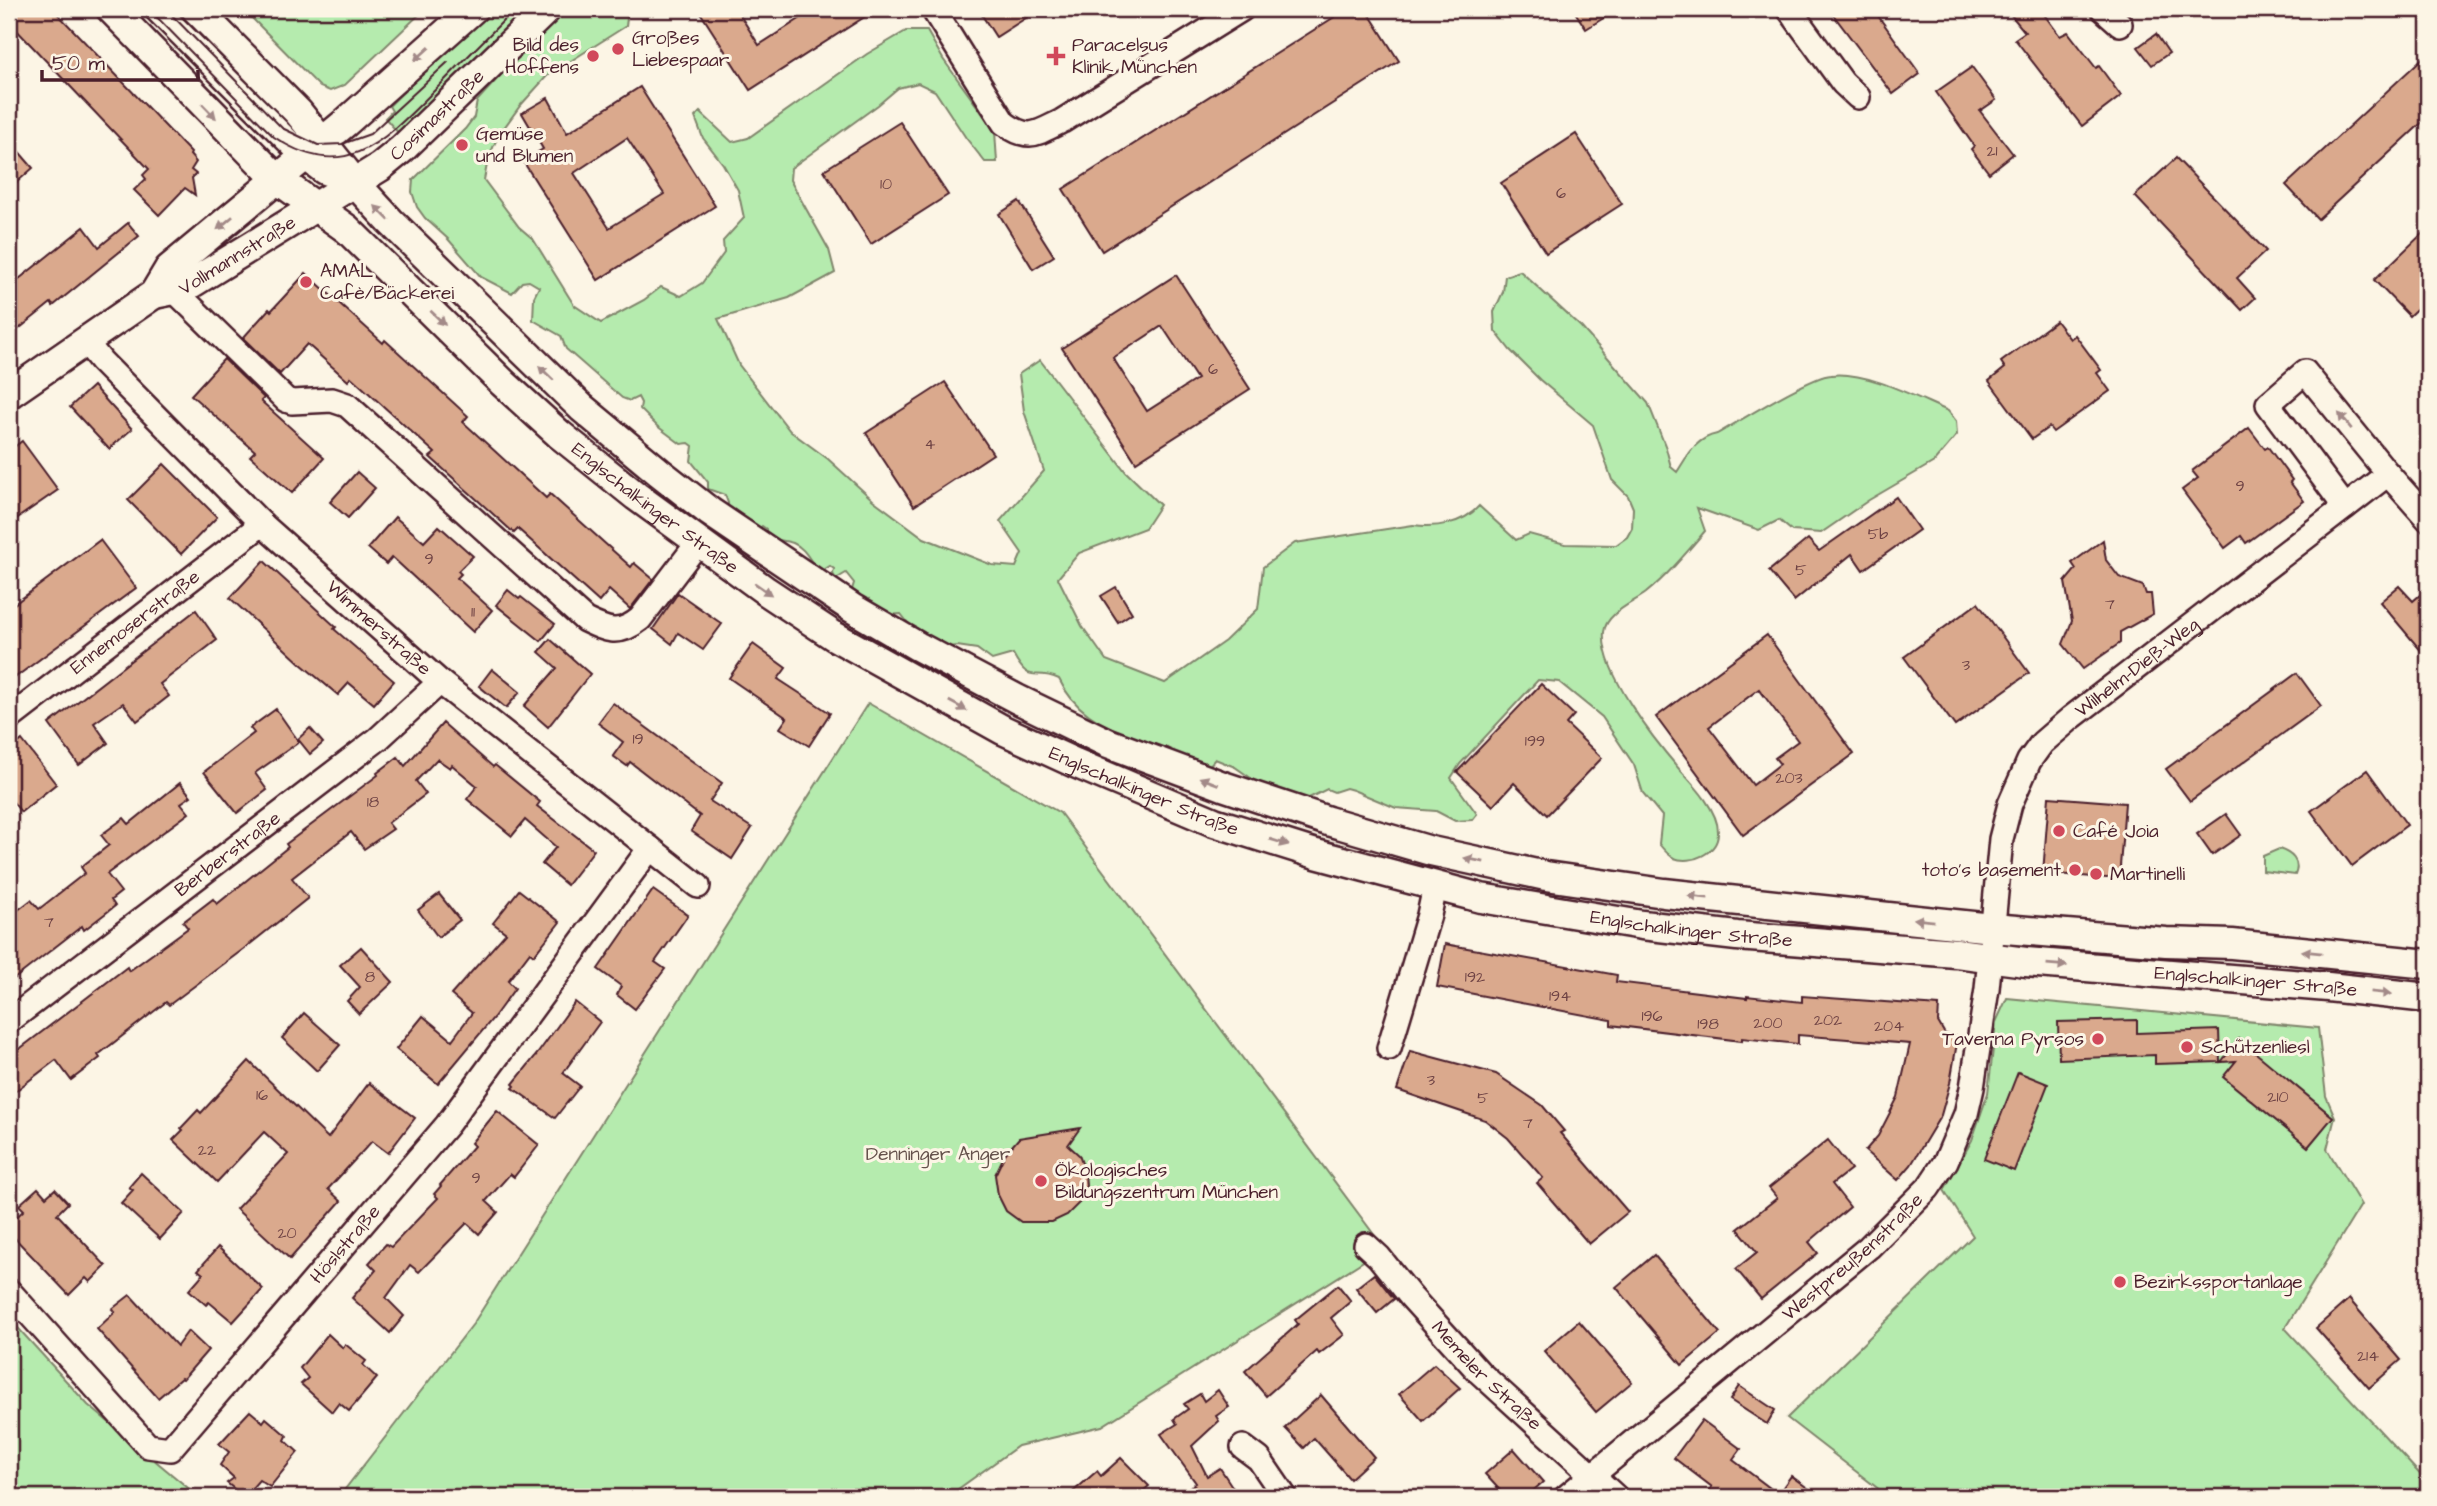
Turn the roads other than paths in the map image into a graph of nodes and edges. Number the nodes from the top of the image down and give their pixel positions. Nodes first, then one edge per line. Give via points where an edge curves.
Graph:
1 (111, 9) edge
2 (156, 9) edge
3 (196, 9) edge
4 (473, 9) edge
5 (547, 9) edge
6 (933, 9) edge
7 (1242, 9) edge
8 (1789, 9) edge
9 (2103, 9) edge
10 (2120, 24) dead end
11 (1858, 97) dead end
12 (313, 149) junction
13 (277, 179) junction
14 (355, 183) junction
15 (315, 207) junction
16 (164, 292) junction
17 (85, 341) junction
18 (9, 394) edge
19 (2388, 474) junction
20 (2344, 507) junction
21 (2428, 519) edge
22 (262, 524) junction
23 (698, 543) junction
24 (440, 682) junction
25 (9, 719) edge
26 (650, 848) junction
27 (698, 886) dead end
28 (1435, 887) junction
29 (1992, 928) junction
30 (1990, 956) junction
31 (2428, 964) edge
32 (2428, 998) edge
33 (9, 1021) edge
34 (1389, 1048) dead end
35 (1366, 1245) dead end
36 (9, 1291) edge
37 (1243, 1447) dead end
38 (1593, 1475) junction
39 (1285, 1497) edge
40 (1566, 1497) edge
41 (1616, 1497) edge

1 -> 13 main road, Englschalkinger Straße
2 - 12 street
3 - 12 main road, Englschalkinger Straße via 255,67
4 -> 12 main road
5 - 14 main road, Cosimastraße via 402,149
6 - 7 street via 1004,123 1018,133 1034,134
8 - 11 street
9 - 10 street
12 - 13 main road
12 - 14 main road, Englschalkinger Straße
12 - 15 street
13 - 15 main road, Englschalkinger Straße
13 -> 16 main road, Vollmannstraße via 169,269
14 - 15 main road, Cosimastraße
29 -> 14 main road, Englschalkinger Straße via 1664,894 1546,876 1432,851 1328,821 1108,743 917,646 710,512 582,408
15 - 16 main road, Vollmannstraße via 184,288
15 -> 23 main road, Englschalkinger Straße via 347,229 559,434
16 - 17 main road, Vollmannstraße
16 - 23 street via 286,400 332,400 347,405 585,620 602,629 618,631 640,619
17 - 18 main road, Vollmannstraße
17 - 22 street, Wimmerstraße
19 - 20 street, Wilhelm-Dieß-Weg
19 -> 20 street via 2305,372 2268,404
19 - 21 street
20 - 29 street, Wilhelm-Dieß-Weg via 2042,743 2010,804 2001,839
22 - 24 street, Wimmerstraße
22 - 25 street, Ennemoserstraße
23 -> 28 main road, Englschalkinger Straße via 834,636 1003,730 1214,822
24 - 26 street, Wimmerstraße
24 - 33 street, Berberstraße via 378,739
26 - 27 street, Wimmerstraße
26 - 36 street, Höslstraße via 447,1125 170,1448 148,1446
28 - 30 main road, Englschalkinger Straße via 1642,925
28 - 34 street
29 - 30 street, Westpreußenstraße
31 -> 29 main road, Englschalkinger Straße via 2232,944
30 -> 32 main road, Englschalkinger Straße
30 - 38 street, Westpreußenstraße via 1966,1114 1946,1161 1928,1188 1869,1247
35 - 38 street, Memeler Straße via 1479,1372
37 - 39 street via 1259,1459
38 - 40 street, Westpreußenstraße
38 - 41 street, Memeler Straße

